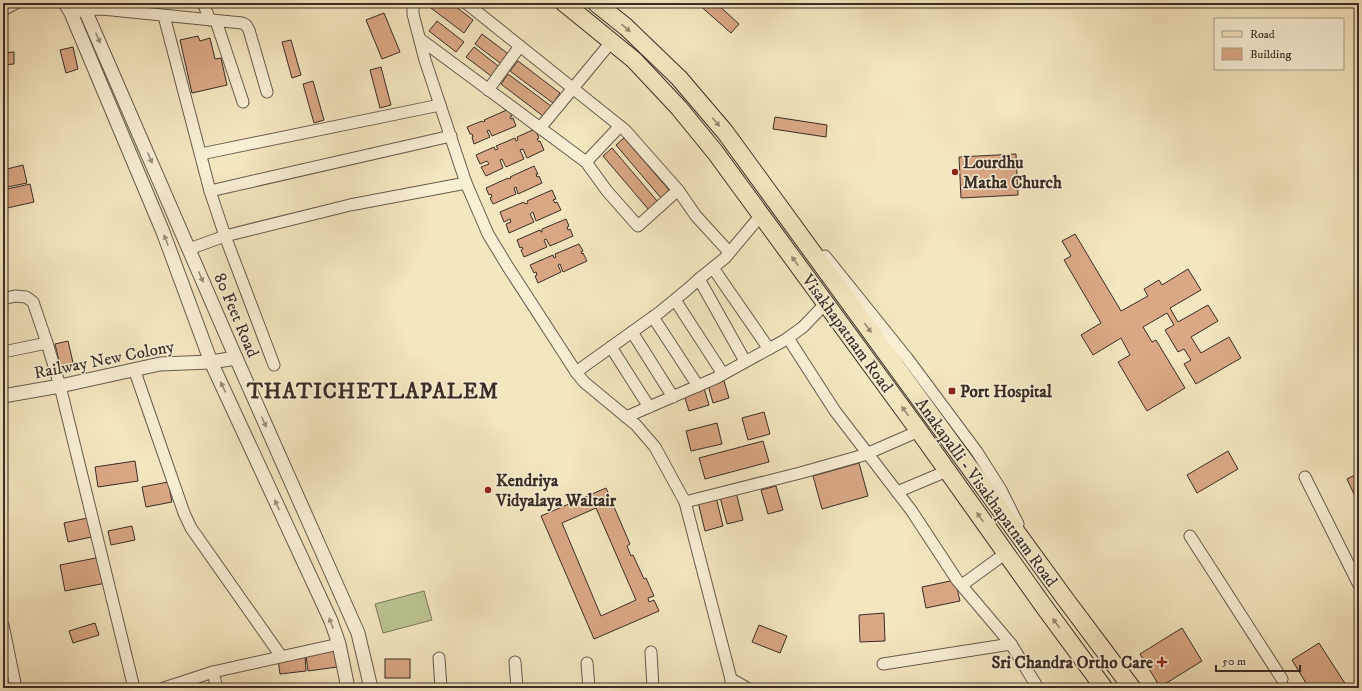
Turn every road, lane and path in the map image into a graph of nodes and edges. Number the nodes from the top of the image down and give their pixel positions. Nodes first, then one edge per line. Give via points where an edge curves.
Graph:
1 (16, 3) edge
2 (203, 3) edge
3 (413, 3) edge
4 (466, 3) edge
5 (564, 3) edge
6 (596, 3) edge
7 (84, 7) edge
8 (68, 8) edge
9 (3, 10) edge
10 (164, 16) junction
11 (213, 21) junction
12 (420, 39) junction
13 (612, 41) junction
14 (520, 46) junction
15 (573, 89) junction
16 (488, 90) junction
17 (267, 92) dead end
18 (243, 102) dead end
19 (440, 105) junction
20 (620, 126) junction
21 (540, 128) junction
22 (451, 136) junction
23 (201, 154) junction
24 (586, 162) junction
25 (466, 183) junction
26 (678, 190) junction
27 (210, 191) junction
28 (761, 215) junction
29 (225, 236) junction
30 (189, 249) junction
31 (729, 252) junction
32 (713, 268) junction
33 (699, 279) junction
34 (3, 299) edge
35 (675, 300) junction
36 (826, 303) junction
37 (653, 317) junction
38 (632, 332) junction
39 (788, 338) junction
40 (48, 342) junction
41 (612, 346) junction
42 (769, 349) junction
43 (3, 352) edge
44 (236, 358) junction
45 (745, 361) junction
46 (211, 362) junction
47 (274, 365) dead end
48 (134, 369) junction
49 (576, 372) junction
50 (723, 374) junction
51 (60, 386) junction
52 (698, 386) junction
53 (3, 396) edge
54 (673, 396) junction
55 (649, 407) junction
56 (626, 417) junction
57 (919, 431) junction
58 (868, 454) junction
59 (947, 471) junction
60 (1305, 477) dead end
61 (897, 492) junction
62 (684, 502) junction
63 (1190, 536) dead end
64 (1006, 553) junction
65 (962, 585) junction
66 (1359, 586) edge
67 (339, 591) junction
68 (321, 599) junction
69 (3, 625) edge
70 (339, 644) junction
71 (1011, 644) junction
72 (1072, 645) junction
73 (651, 652) dead end
74 (281, 656) junction
75 (440, 658) dead end
76 (515, 662) dead end
77 (586, 663) dead end
78 (883, 664) dead end
79 (213, 672) junction
80 (1282, 679) dead end
81 (731, 684) edge
82 (16, 688) edge
83 (134, 688) edge
84 (164, 688) edge
85 (217, 688) edge
86 (348, 688) edge
87 (371, 688) edge
88 (441, 688) edge
89 (517, 688) edge
90 (589, 688) edge
91 (653, 688) edge
92 (746, 688) edge
93 (1038, 688) edge
94 (1094, 688) edge
95 (1104, 688) edge
96 (1132, 688) edge

1 - 9 street
2 - 11 street
3 - 12 street
4 - 14 street
5 - 13 main road, Visakhapatnam Road
6 -> 96 main road, Anakapalli - Visakhapatnam Road via 626,27 679,78 725,132
7 - 8 street
7 - 10 street
7 -> 30 street, 80 Feet Road
46 -> 8 street via 163,232
10 - 11 street
10 - 23 street
11 - 17 street via 246,25
11 - 18 street
12 - 16 street
12 - 19 street
13 - 15 street
13 - 28 main road, Visakhapatnam Road via 634,60 679,108
14 - 15 street
14 - 16 street
15 - 20 street
15 - 21 street
16 - 21 street
19 - 22 street
19 - 23 street
20 - 24 street
20 - 26 street
21 - 24 street
22 - 25 street
22 - 27 street
23 - 27 street
24 - 26 street via 638,226
25 - 29 street via 350,205
25 - 49 street via 488,234
26 - 31 street via 696,216
27 - 29 street
28 - 31 street
36 -> 28 main road, Visakhapatnam Road
29 - 30 street
29 - 47 street
30 -> 44 street, 80 Feet Road
31 - 32 street
32 - 33 street
32 - 42 street
33 - 35 street
33 - 45 street
34 - 40 street via 26,297 33,302
35 - 37 street
35 - 50 street
36 - 39 street
57 -> 36 main road, Visakhapatnam Road
37 - 38 street
37 - 52 street
38 - 41 street
38 - 54 street
39 - 42 street
39 - 58 street via 835,411
40 - 43 street
40 - 51 street
41 - 49 street
41 - 55 street
42 - 45 street
44 - 46 street, Railway New Colony
44 -> 67 street, 80 Feet Road
45 - 50 street
46 - 48 street, Railway New Colony via 160,364
68 -> 46 street
48 - 51 street, Railway New Colony
48 - 74 street via 191,528
49 - 56 street via 584,382
50 - 52 street
51 - 53 street, Railway New Colony
51 - 83 street
52 - 54 street
54 - 55 street
55 - 56 street
56 - 62 street via 656,447
57 - 58 street
57 - 59 main road, Visakhapatnam Road
58 - 61 street
58 - 62 street
59 - 61 street
64 -> 59 main road, Visakhapatnam Road
60 - 66 street
61 - 65 street
62 - 81 street
63 - 80 street
64 - 65 street
72 -> 64 main road, Visakhapatnam Road
65 - 71 street
67 - 68 street
67 - 87 street, 80 Feet Road via 358,633
70 -> 68 street
69 - 82 street
70 - 74 street
70 - 86 street
71 - 78 street
71 - 93 street
72 - 94 street
72 - 95 main road, Visakhapatnam Road
73 - 91 street
74 - 79 street
75 - 88 street
76 - 89 street
77 - 90 street
79 - 84 street
79 - 85 street
81 - 92 street

